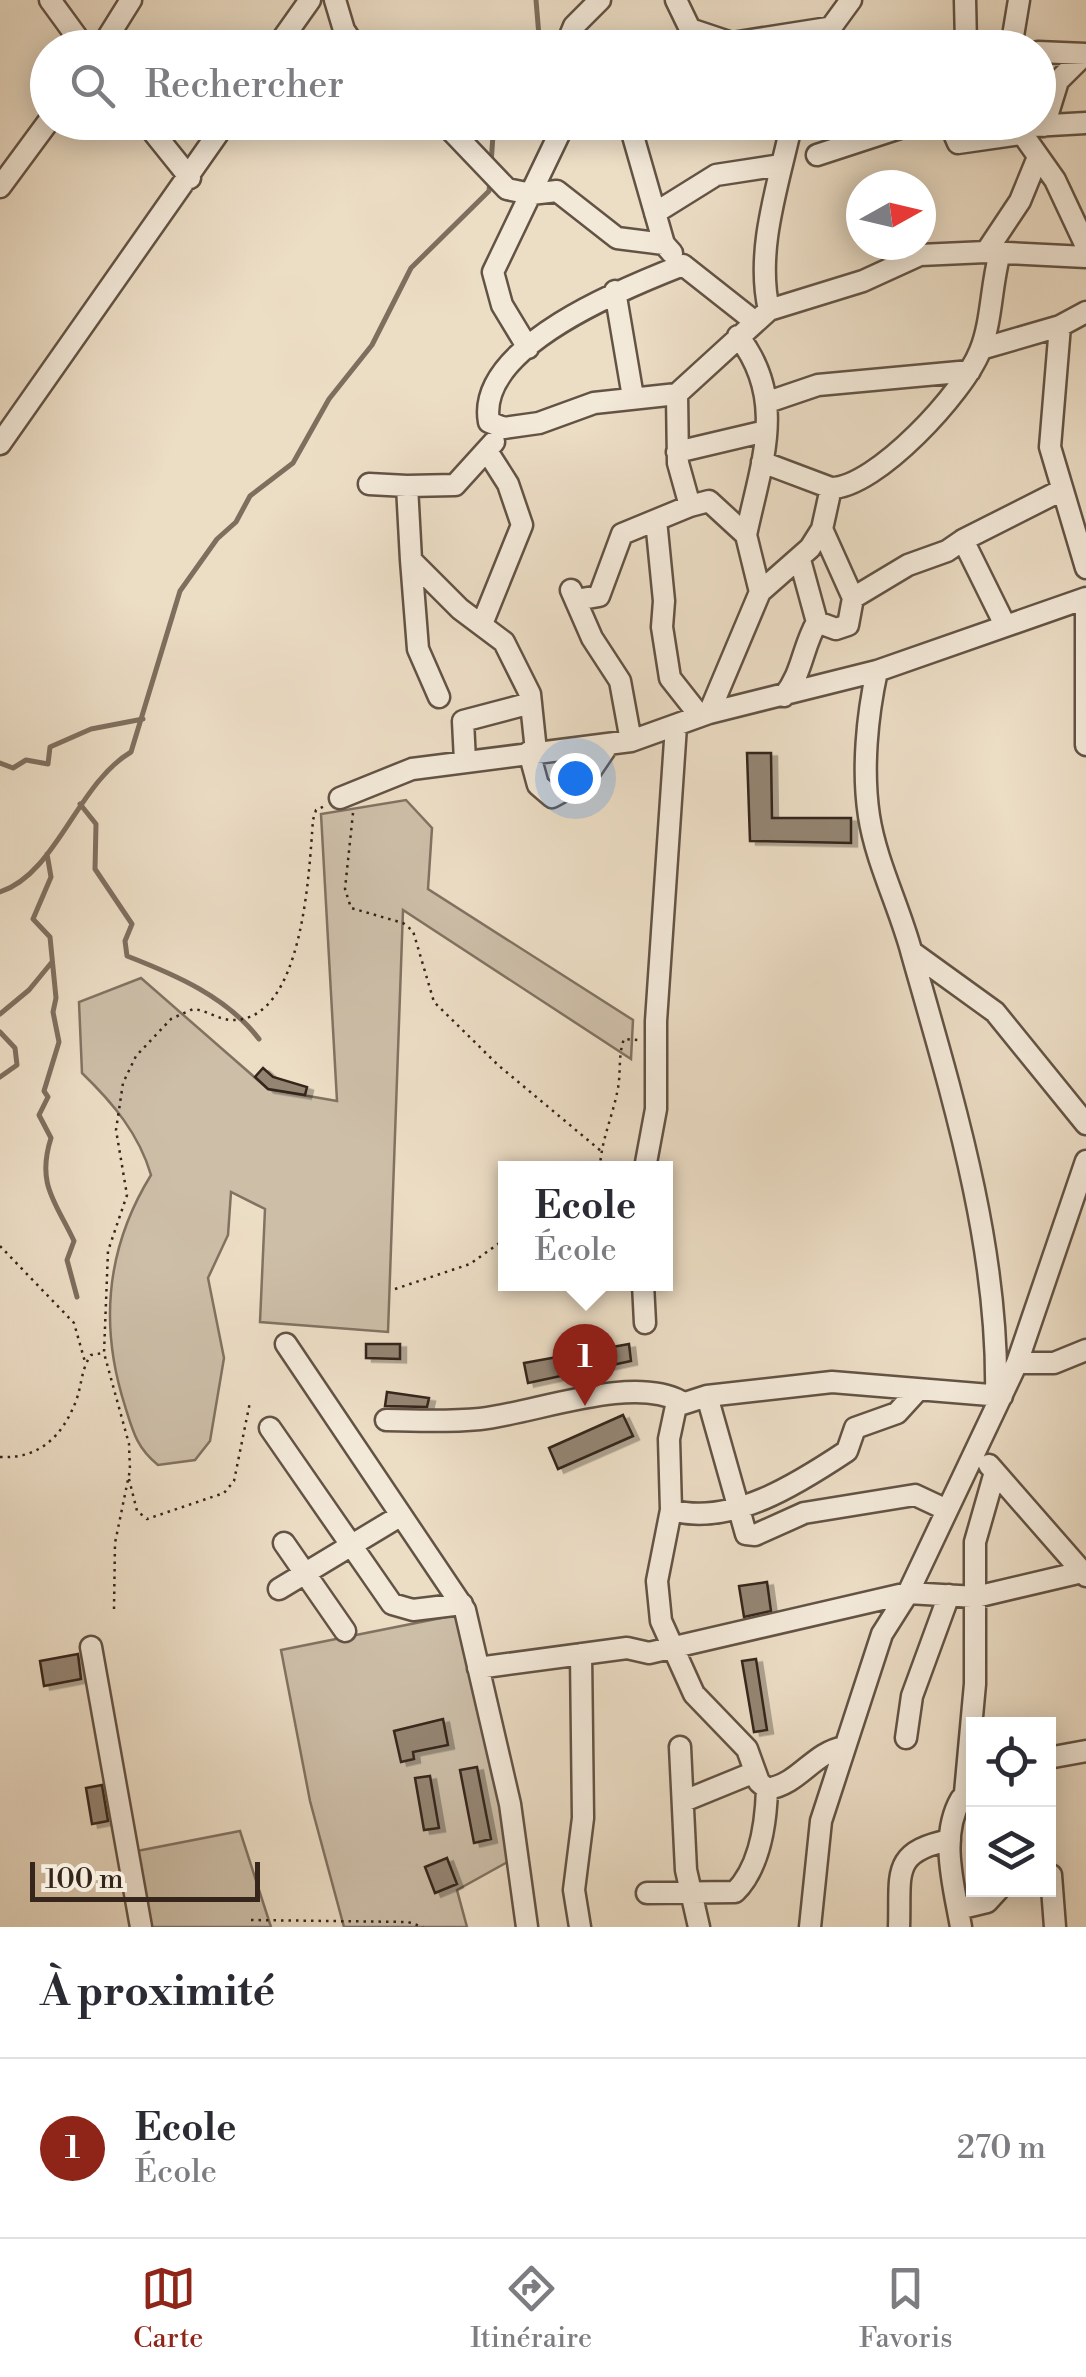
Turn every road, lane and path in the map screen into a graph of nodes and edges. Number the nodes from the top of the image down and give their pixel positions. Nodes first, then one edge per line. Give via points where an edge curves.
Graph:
1 (50, 0) edge
2 (130, 0) edge
3 (310, 0) edge
4 (335, 0) edge
5 (600, 0) edge
6 (676, 0) edge
7 (852, 0) edge
8 (965, 0) edge
9 (1019, 0) edge
10 (828, 28) joint
11 (72, 30) edge
12 (112, 30) edge
13 (289, 30) edge
14 (344, 30) edge
15 (573, 30) edge
16 (693, 30) edge
17 (814, 30) edge
18 (968, 30) edge
19 (1014, 30) edge
20 (1056, 53) edge
21 (1086, 54) edge
22 (1056, 87) edge
23 (1086, 124) edge
24 (1056, 125) edge
25 (35, 140) edge
26 (159, 140) edge
27 (214, 140) edge
28 (460, 140) edge
29 (556, 140) edge
30 (635, 140) edge
31 (787, 140) edge
32 (863, 140) edge
33 (1026, 140) edge
34 (817, 155) dead end
35 (1038, 157) junction
36 (781, 165) junction
37 (190, 178) junction
38 (0, 187) edge
39 (530, 194) junction
40 (655, 213) junction
41 (664, 244) junction
42 (1086, 246) edge
43 (993, 252) junction
44 (1086, 257) edge
45 (683, 266) junction
46 (615, 292) junction
47 (1086, 312) edge
48 (754, 322) junction
49 (1060, 326) junction
50 (528, 348) junction
51 (982, 349) junction
52 (970, 371) junction
53 (677, 394) junction
54 (633, 396) junction
55 (768, 402) junction
56 (504, 428) junction
57 (766, 431) junction
58 (0, 444) edge
59 (486, 451) junction
60 (677, 452) junction
61 (762, 462) junction
62 (369, 484) dead end
63 (407, 486) junction
64 (831, 488) junction
65 (1062, 490) junction
66 (690, 506) junction
67 (1078, 514) edge
68 (656, 520) junction
69 (822, 529) junction
70 (746, 535) junction
71 (963, 540) junction
72 (411, 560) junction
73 (800, 560) junction
74 (1086, 568) edge
75 (760, 592) junction
76 (852, 598) junction
77 (1086, 598) edge
78 (817, 622) junction
79 (482, 624) junction
80 (1005, 625) junction
81 (877, 672) junction
82 (1085, 683) edge
83 (784, 696) junction
84 (439, 697) dead end
85 (531, 702) junction
86 (705, 715) junction
87 (676, 726) junction
88 (631, 741) junction
89 (1086, 745) edge
90 (608, 746) junction
91 (533, 752) junction
92 (466, 760) junction
93 (350, 795) junction
94 (912, 952) junction
95 (655, 1041) junction
96 (1086, 1124) edge
97 (600, 1151) junction
98 (600, 1161) edge
99 (647, 1161) edge
100 (1086, 1161) edge
101 (498, 1244) edge
102 (0, 1246) edge
103 (395, 1289) dead end
104 (643, 1291) edge
105 (645, 1323) dead end
106 (286, 1344) dead end
107 (1086, 1350) edge
108 (104, 1353) junction
109 (85, 1363) junction
110 (1017, 1363) junction
111 (918, 1390) junction
112 (999, 1395) junction
113 (707, 1396) junction
114 (680, 1401) junction
115 (250, 1402) dead end
116 (386, 1420) dead end
117 (270, 1428) dead end
118 (976, 1447) junction
119 (0, 1457) edge
120 (995, 1472) junction
121 (129, 1478) junction
122 (741, 1507) junction
123 (671, 1510) junction
124 (947, 1510) junction
125 (400, 1516) junction
126 (284, 1543) dead end
127 (352, 1548) junction
128 (305, 1573) junction
129 (1084, 1574) edge
130 (279, 1590) dead end
131 (908, 1593) junction
132 (950, 1595) junction
133 (976, 1596) junction
134 (462, 1604) junction
135 (114, 1608) dead end
136 (345, 1631) dead end
137 (676, 1646) junction
138 (91, 1648) dead end
139 (581, 1654) junction
140 (478, 1668) junction
141 (974, 1717) edge
142 (906, 1738) dead end
143 (844, 1747) junction
144 (680, 1748) dead end
145 (1086, 1751) edge
146 (1056, 1757) edge
147 (761, 1781) junction
148 (966, 1796) edge
149 (684, 1801) junction
150 (950, 1840) junction
151 (691, 1891) junction
152 (647, 1892) dead end
153 (992, 1897) edge
154 (1053, 1897) edge
155 (250, 1920) dead end
156 (961, 1922) edge
157 (142, 1927) edge
158 (423, 1927) edge
159 (527, 1927) edge
160 (580, 1927) edge
161 (698, 1927) edge
162 (810, 1927) edge
163 (899, 1927) edge
164 (1055, 1927) edge

1 - 11 street
2 - 12 street
3 - 13 street
4 - 14 street
5 - 15 street
6 - 16 street
7 - 10 street
8 - 18 street
9 - 19 street
10 - 17 street
20 - 21 street
21 - 22 street
23 - 24 street
25 - 38 street
26 - 37 street
27 - 37 street
28 - 39 street via 507,189
29 - 39 street
30 - 40 street
31 - 36 street
32 - 34 street
33 - 35 street
35 - 42 street
35 - 43 street
36 - 40 street via 708,178
36 - 48 street
37 - 58 street
39 - 41 street via 557,191 617,238
39 - 50 street via 494,272 502,305
40 - 41 street
41 - 45 street
43 - 44 street
43 - 48 street via 920,255
43 - 51 street
45 - 46 street
45 - 48 street
46 - 50 street via 542,332
46 - 54 street
47 - 49 street
48 - 53 street
48 - 55 street
49 - 51 street
49 - 65 street via 1050,447
50 - 56 street via 488,404 488,422
51 - 52 street
52 - 55 street via 818,385
52 - 64 street via 949,402 878,466
53 - 54 street
53 - 60 street
54 - 56 street
55 - 57 street
56 - 59 street
57 - 60 street
57 - 61 street
59 - 63 street via 455,485
59 - 79 street via 508,484 522,525
60 - 66 street
61 - 64 street
61 - 70 street
62 - 63 street
63 - 72 street
64 - 69 street
65 - 67 street
65 - 71 street
66 - 68 street
66 - 70 street via 710,501
67 - 74 street
68 - 86 street via 670,678
68 - 88 street via 622,534 599,596 574,595 620,681
69 - 73 street
69 - 76 street
70 - 75 street
71 - 76 street
71 - 80 street
72 - 79 street
72 - 84 street via 418,649
73 - 75 street
73 - 78 street
75 - 86 street
76 - 78 street via 848,625 836,629
77 - 80 street
77 - 82 street
78 - 83 street via 805,643 801,674
79 - 85 street via 504,642
80 - 81 street
81 - 83 street
81 - 94 street via 866,782 869,819
82 - 89 street
83 - 86 street
85 - 91 street
85 - 92 street via 463,721
86 - 87 street
87 - 88 street
87 - 95 street
88 - 90 street
90 - 91 street
90 - 91 street via 585,779 552,798 538,785
91 - 92 street
92 - 93 street via 412,770
93 - 97 path via 345,890 351,908 404,923 434,1002
93 - 108 path via 316,810 307,887 277,998 260,1012 231,1020 193,1009 172,1020 136,1056 123,1083 116,1130 127,1195 108,1251
94 - 96 street via 995,1012
94 - 112 street via 977,1203
95 - 97 path via 624,1039
95 - 99 street via 656,1109
97 - 98 path
100 - 110 street
101 - 103 path via 470,1264
102 - 109 path via 74,1323
104 - 105 street
106 - 125 street
107 - 110 street via 1054,1362
108 - 109 path
108 - 121 path via 129,1444
109 - 119 path via 76,1402 50,1446 21,1458
110 - 112 street
111 - 112 street
111 - 113 street via 832,1382
111 - 122 street via 897,1414 856,1428 842,1455
112 - 118 street
113 - 114 street
113 - 122 street
114 - 116 street via 632,1393 482,1419
114 - 123 street via 669,1439
115 - 121 path via 234,1481 224,1492 147,1519 137,1511
117 - 127 street
118 - 120 street
118 - 124 street
120 - 129 street
120 - 133 street via 976,1532
121 - 135 path via 116,1543
122 - 123 street via 700,1514
122 - 124 street via 749,1536 804,1513 915,1496
123 - 137 street via 658,1598 664,1629
124 - 131 street
125 - 127 street
125 - 134 street
126 - 128 street
127 - 128 street
127 - 134 street via 395,1607
128 - 130 street
128 - 136 street
129 - 133 street
131 - 132 street
131 - 137 street
131 - 143 street via 884,1628
132 - 133 street
132 - 142 street via 912,1696
133 - 141 street
134 - 140 street
137 - 139 street
137 - 147 street via 694,1694 747,1749
138 - 157 street
139 - 140 street
139 - 160 street via 583,1818 574,1890
140 - 159 street via 510,1804
143 - 147 street via 826,1751 790,1784
143 - 162 street via 821,1821
144 - 149 street
145 - 146 street
147 - 149 street
147 - 151 street via 762,1836 740,1886
148 - 150 street via 954,1811
149 - 151 street
150 - 156 street
150 - 163 street via 907,1856
151 - 152 street
151 - 161 street
153 - 156 street
154 - 164 street
155 - 158 path

